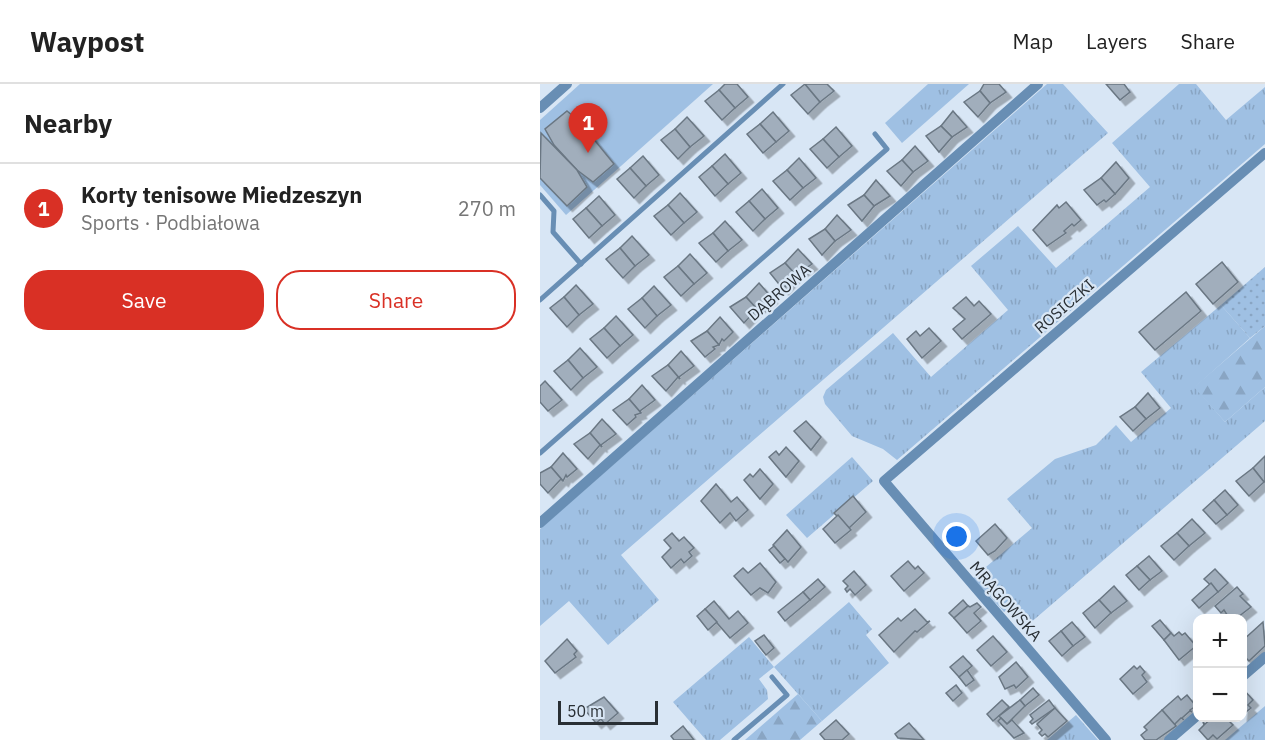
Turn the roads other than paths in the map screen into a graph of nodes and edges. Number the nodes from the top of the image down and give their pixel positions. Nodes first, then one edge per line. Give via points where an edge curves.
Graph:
1 (567, 84) edge
2 (783, 84) edge
3 (1038, 84) edge
4 (540, 108) edge
5 (875, 134) dead end
6 (1265, 153) edge
7 (540, 195) edge
8 (581, 264) junction
9 (540, 300) edge
10 (540, 453) edge
11 (884, 481) joint
12 (540, 524) edge
13 (1265, 657) edge
14 (1247, 673) edge
15 (772, 677) dead end
16 (1193, 718) edge
17 (734, 740) edge
18 (1106, 740) edge
19 (1168, 740) edge

1 - 4 street
2 - 8 lane
3 - 12 street, DĄBROWA
5 - 10 lane via 887,149
6 - 11 street, ROSICZKI
7 - 8 lane via 554,211 553,232
8 - 9 lane
11 - 18 street, MRĄGOWSKA
13 - 14 street
15 - 17 lane via 787,695
16 - 19 street

